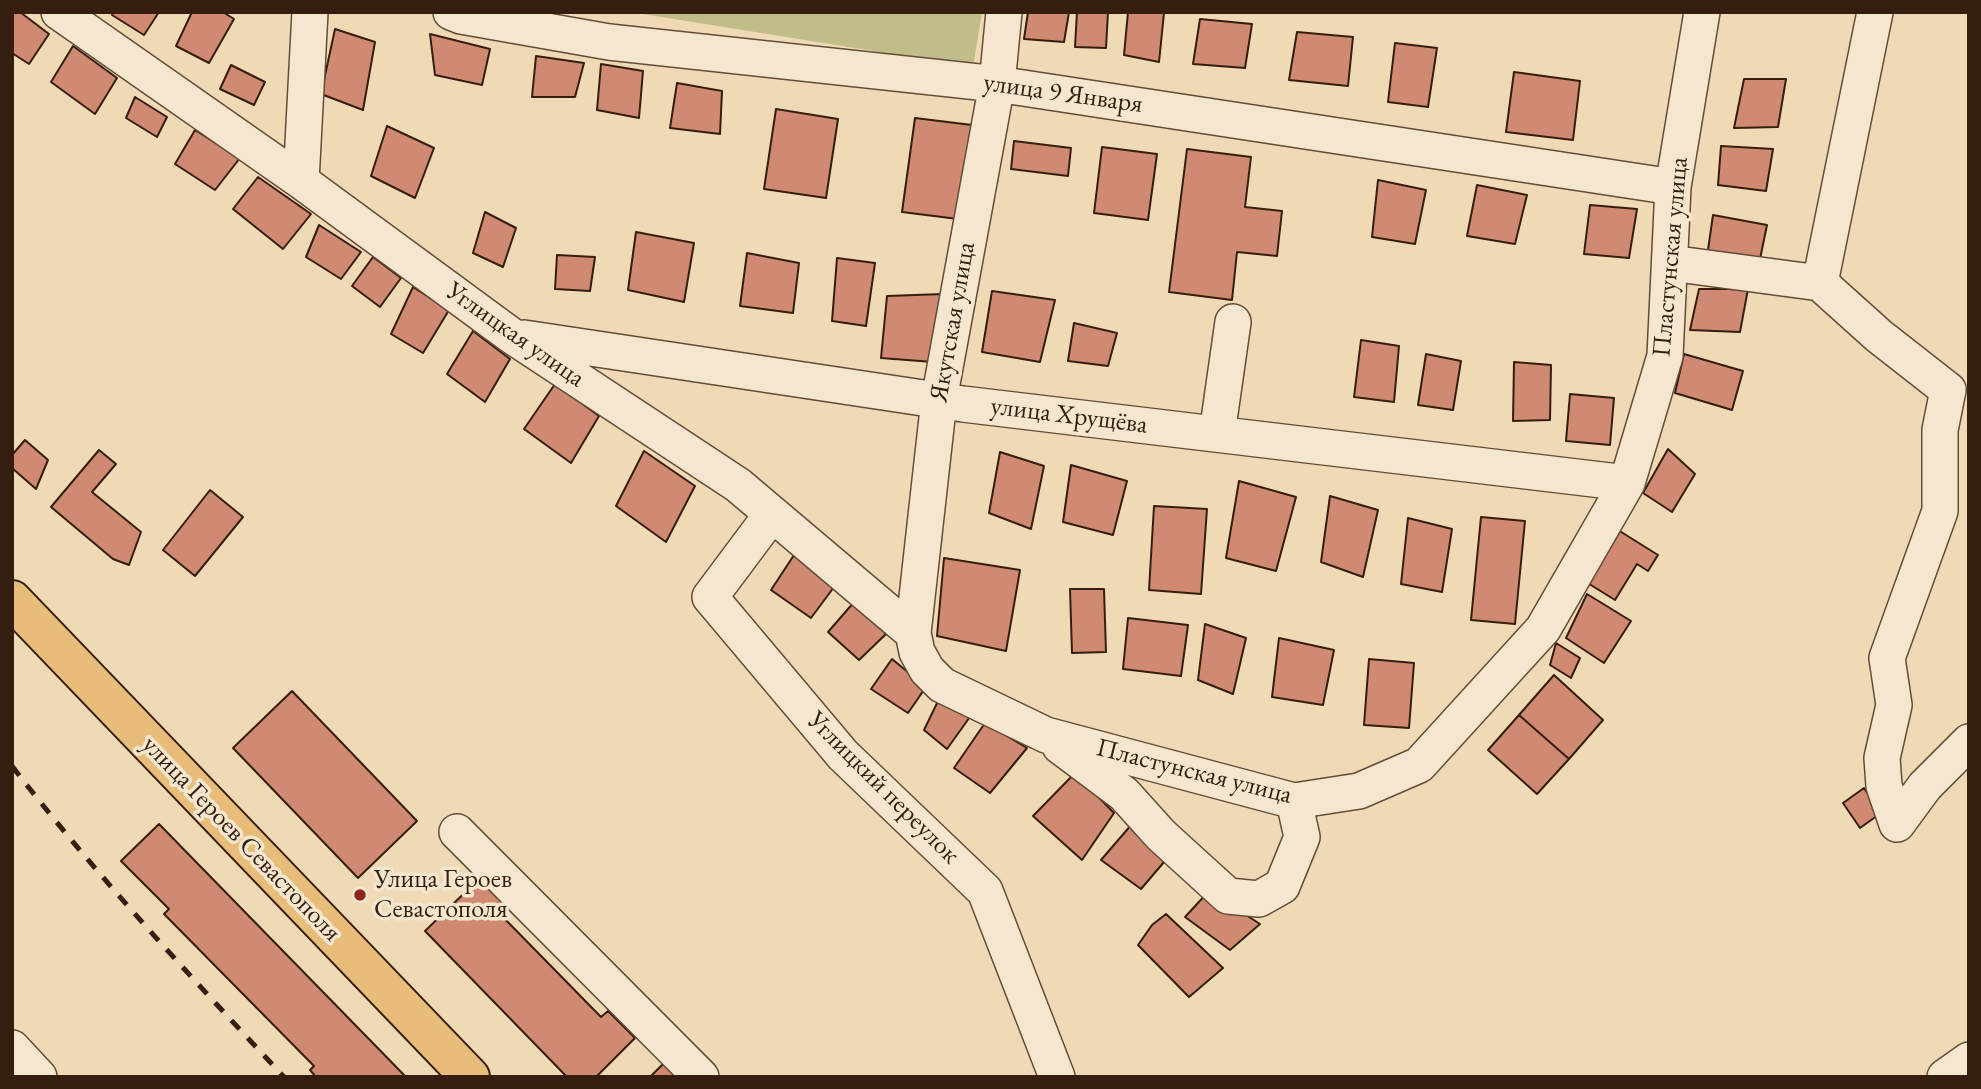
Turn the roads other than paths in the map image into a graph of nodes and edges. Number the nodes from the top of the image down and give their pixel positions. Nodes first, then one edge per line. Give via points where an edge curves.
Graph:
1 (59, 12) edge
2 (310, 12) edge
3 (451, 12) edge
4 (1004, 12) edge
5 (1702, 12) edge
6 (1875, 12) edge
7 (611, 27) edge
8 (997, 84) junction
9 (301, 181) junction
10 (1673, 187) junction
11 (1670, 263) junction
12 (1820, 283) junction
13 (1233, 322) dead end
14 (512, 336) junction
15 (939, 400) junction
16 (1217, 434) junction
17 (1627, 483) junction
18 (772, 514) junction
19 (12, 600) edge
20 (913, 633) junction
21 (942, 685) joint
22 (1046, 735) junction
23 (1969, 742) edge
24 (1294, 801) junction
25 (457, 832) dead end
26 (12, 1048) edge
27 (1969, 1060) edge
28 (38, 1077) edge
29 (470, 1077) edge
30 (701, 1077) edge
31 (1057, 1077) edge
32 (1945, 1077) edge

1 - 9 street, Углицкая улица
2 - 9 street
3 - 7 street, улица 9 Января
4 - 8 street, Якутская улица
5 - 10 street, Пластунская улица
6 - 12 street
7 - 8 street, улица 9 Января
8 - 10 street, улица 9 Января
8 - 15 street, Якутская улица
9 - 14 street, Углицкая улица
10 - 11 street, Пластунская улица
11 - 12 street
11 - 17 street, Пластунская улица via 1665,356
12 - 23 street via 1948,390 1940,430 1940,511 1888,658 1894,705 1882,758 1884,786 1897,824 1925,786
13 - 16 street
14 - 15 street, улица Хрущёва
14 - 18 street, Углицкая улица via 738,485
15 - 16 street, улица Хрущёва
15 - 20 street, Якутская улица
16 - 17 street, улица Хрущёва
17 - 24 street, Пластунская улица via 1543,629 1419,765 1359,791
18 - 20 street, Углицкая улица
18 - 31 street, Углицкий переулок via 710,597 843,755 985,891
19 - 29 main road, улица Героев Севастополя
20 - 21 street, Углицкая улица via 917,652
21 - 22 street, Пластунская улица
22 - 24 street, Пластунская улица
22 - 24 street via 1124,794 1228,896 1259,899 1282,886 1302,837
25 - 30 street
26 - 28 street
27 - 32 street

